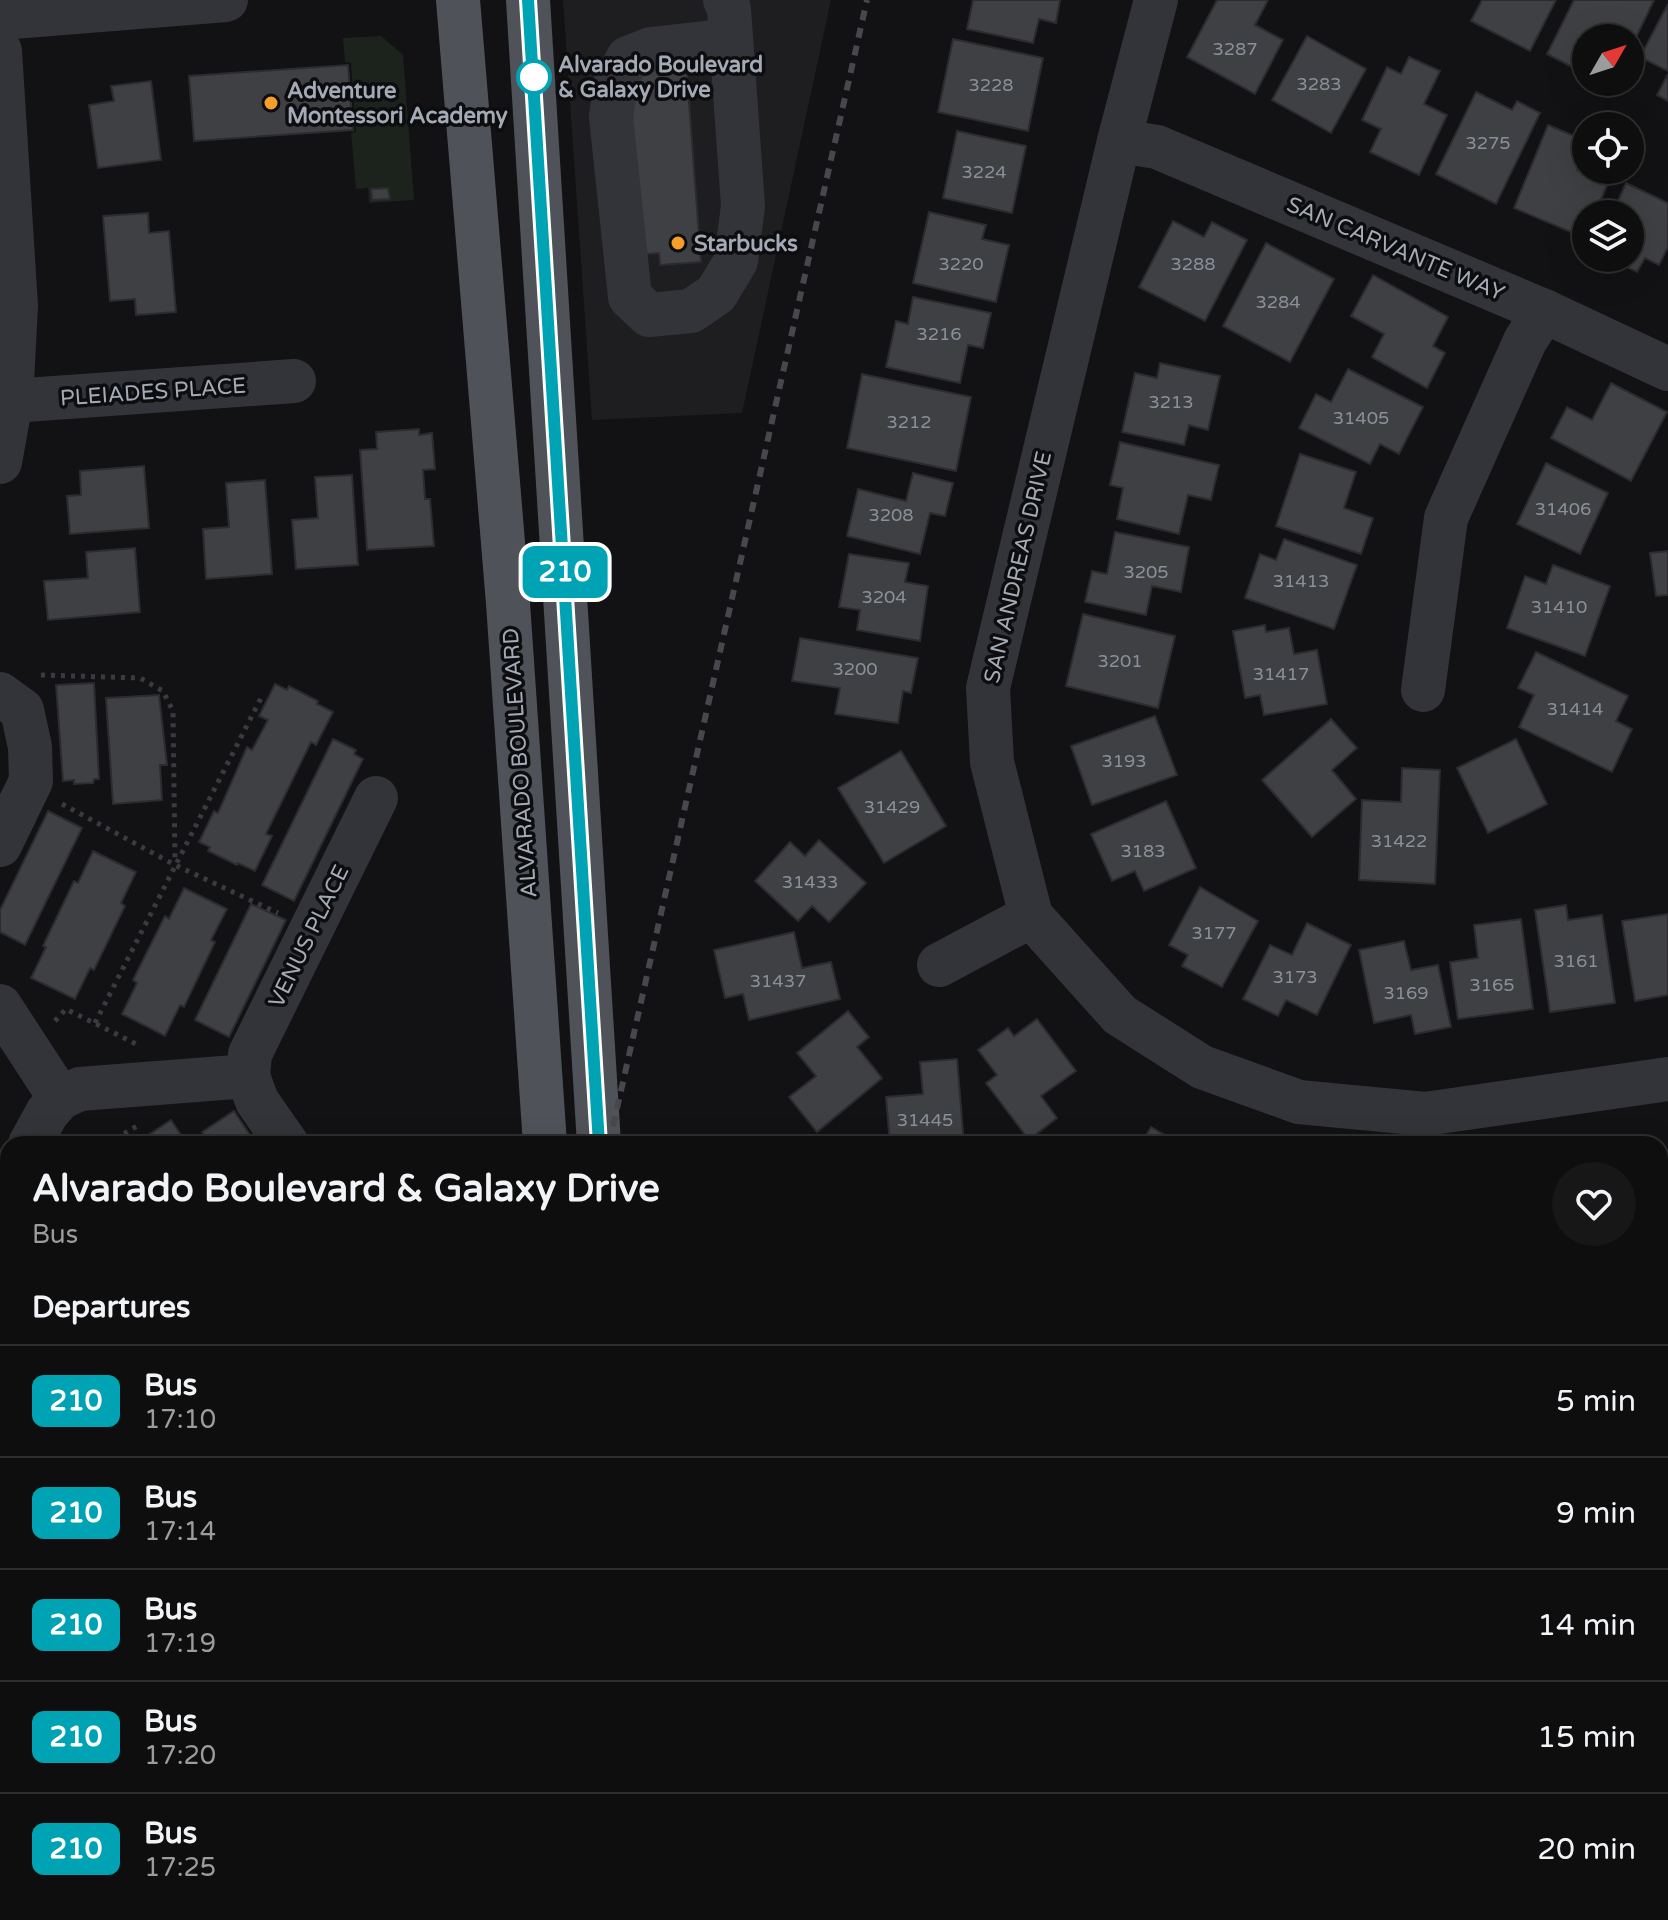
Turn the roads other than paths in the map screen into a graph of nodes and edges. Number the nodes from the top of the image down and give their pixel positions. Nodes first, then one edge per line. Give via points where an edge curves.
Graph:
1 (1, 0) edge
2 (226, 0) edge
3 (458, 0) edge
4 (528, 0) edge
5 (1156, 0) edge
6 (0, 6) edge
7 (0, 18) edge
8 (728, 20) edge
9 (0, 51) edge
10 (1119, 141) junction
11 (1544, 311) junction
12 (1668, 369) edge
13 (294, 381) dead end
14 (11, 401) junction
15 (0, 462) edge
16 (1423, 690) dead end
17 (0, 694) edge
18 (376, 798) dead end
19 (0, 845) edge
20 (1031, 916) junction
21 (939, 965) dead end
22 (0, 1006) edge
23 (248, 1076) junction
24 (1668, 1079) edge
25 (60, 1098) junction
26 (34, 1136) edge
27 (281, 1136) edge
28 (544, 1136) edge
29 (599, 1136) edge

1 - 6 street
2 - 7 street
3 - 28 main road, ALVARADO BOULEVARD via 508,603
4 - 29 main road
5 - 10 street, SAN ANDREAS DRIVE
8 - 8 street via 628,58 616,80 611,117 630,297 649,315 691,311 716,294 736,261 743,206
9 - 14 street via 16,306
10 - 11 street, SAN CARVANTE WAY via 1157,147
10 - 20 street, SAN ANDREAS DRIVE via 988,688 992,762
11 - 12 street, SAN CARVANTE WAY
11 - 16 street via 1525,341 1446,518
13 - 14 street, PLEIADES PLACE
14 - 15 street
17 - 19 street via 22,710 31,781
18 - 23 street, VENUS PLACE via 250,1054
20 - 21 street
20 - 24 street, SAN ANDREAS DRIVE via 1120,1015 1202,1067 1299,1102 1425,1114
22 - 25 street
23 - 25 street via 80,1089
23 - 27 street via 257,1101
25 - 26 street

